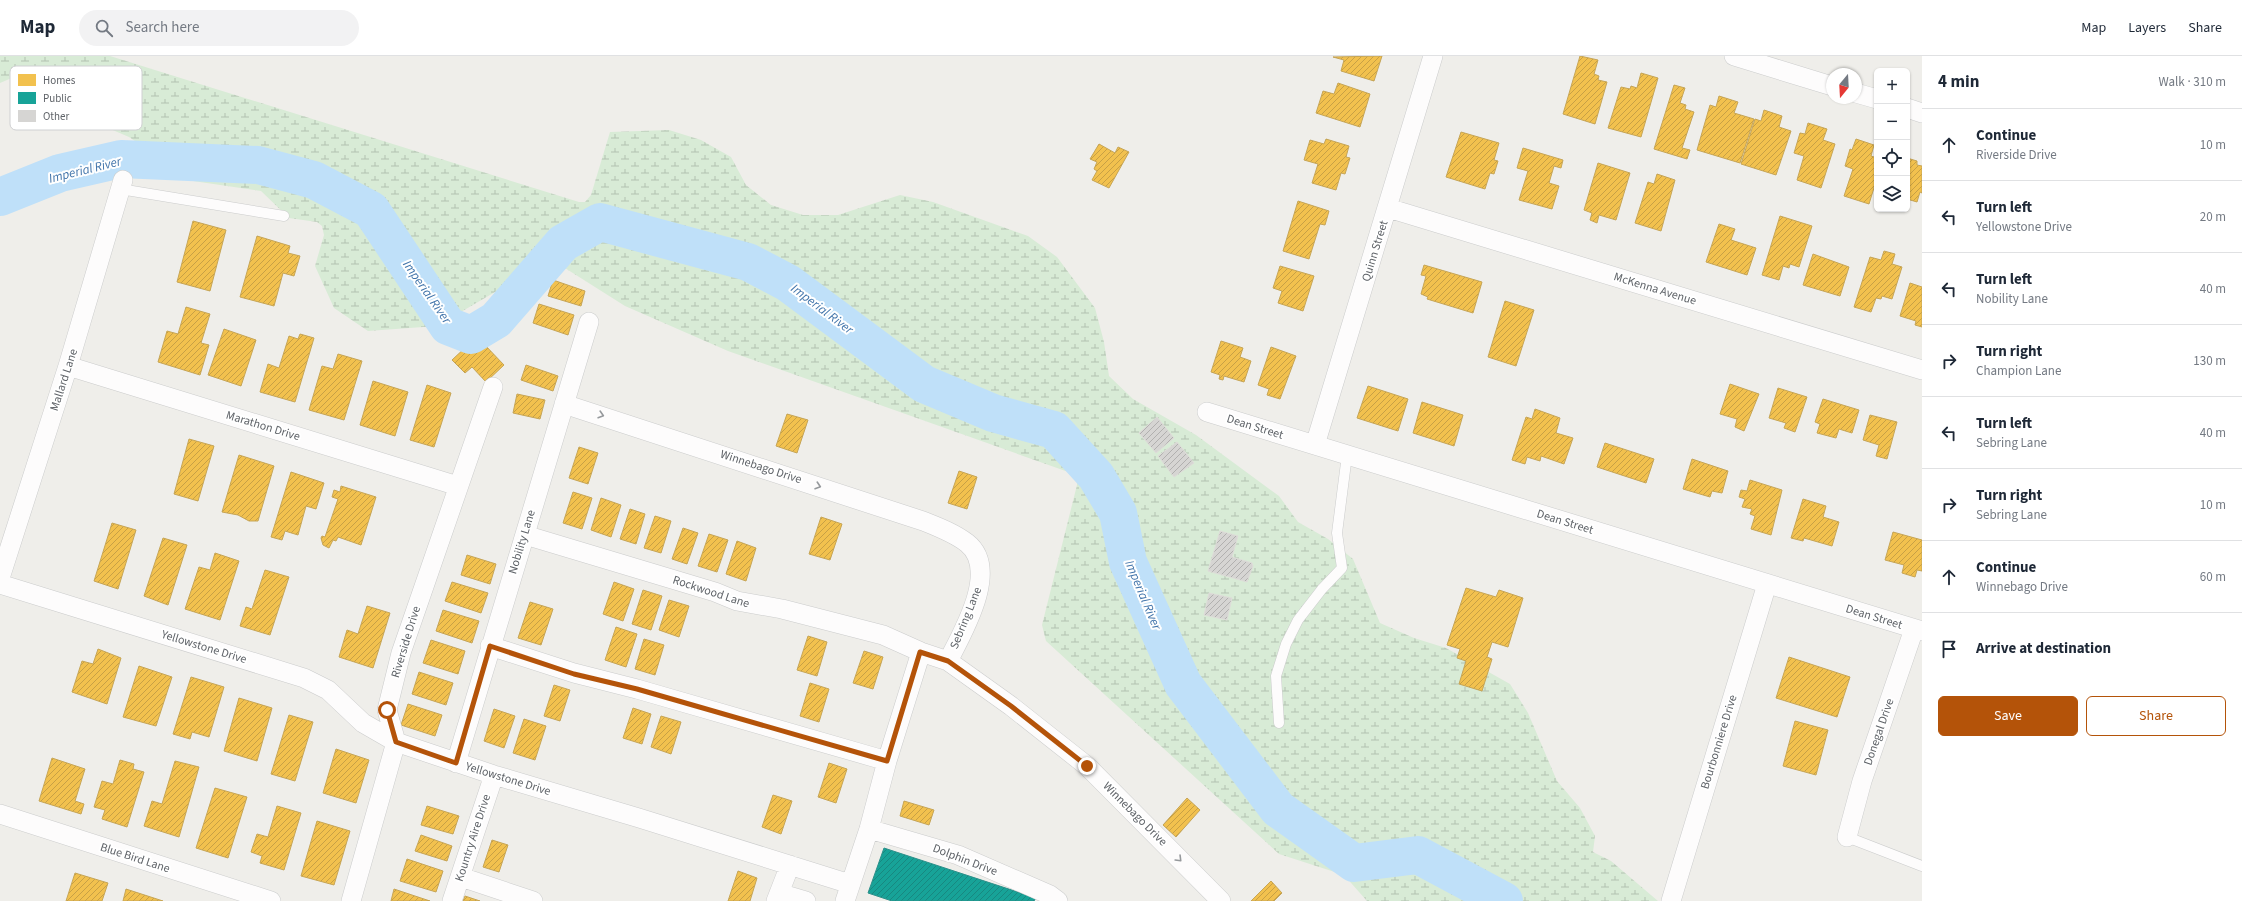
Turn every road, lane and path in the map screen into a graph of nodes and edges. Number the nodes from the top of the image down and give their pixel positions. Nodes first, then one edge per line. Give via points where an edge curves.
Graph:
1 (1433, 56) edge
2 (1734, 56) edge
3 (1826, 84) edge
4 (1862, 95) edge
5 (1874, 98) edge
6 (1910, 109) edge
7 (1922, 113) edge
8 (122, 185) joint
9 (1388, 208) junction
10 (284, 216) dead end
11 (589, 322) dead end
12 (68, 366) junction
13 (1922, 370) edge
14 (493, 387) dead end
15 (564, 404) junction
16 (1207, 412) dead end
17 (1315, 445) junction
18 (1348, 455) junction
19 (458, 486) junction
20 (525, 535) junction
21 (956, 536) joint
22 (0, 578) edge
23 (0, 584) edge
24 (1767, 584) junction
25 (1918, 630) edge
26 (490, 646) junction
27 (920, 652) junction
28 (948, 661) junction
29 (1279, 723) dead end
30 (396, 742) junction
31 (887, 761) junction
32 (456, 763) junction
33 (494, 775) junction
34 (0, 814) edge
35 (869, 829) junction
36 (1847, 837) joint
37 (790, 865) junction
38 (1922, 866) edge
39 (461, 877) junction
40 (848, 892) edge
41 (778, 897) edge
42 (271, 901) edge
43 (351, 901) edge
44 (452, 901) edge
45 (533, 901) edge
46 (806, 901) edge
47 (1058, 901) edge
48 (1221, 901) edge
49 (1671, 901) edge

1 - 9 street, Quinn Street
2 - 3 street
4 - 5 street
6 - 7 street
8 - 10 lane
8 - 12 street, Mallard Lane
9 - 13 street, McKenna Avenue
9 - 17 street, Quinn Street
11 - 15 street, Nobility Lane
12 - 19 street, Marathon Drive
12 - 22 street, Mallard Lane
14 - 19 street, Riverside Drive
15 - 20 street, Nobility Lane
15 -> 21 street, Winnebago Drive via 916,518
16 - 17 street, Dean Street
17 - 18 street, Dean Street
18 - 24 street, Dean Street
18 - 29 lane via 1337,533 1342,568 1298,620 1286,644 1276,676
19 - 30 street, Riverside Drive via 401,653 387,710
20 - 26 street, Nobility Lane
20 - 27 street, Rockwood Lane via 715,592 736,601 782,609 883,635
21 - 28 street, Sebring Lane via 968,544 981,564 980,587 962,634
23 - 30 street, Yellowstone Drive via 304,678 328,690 363,723
24 - 25 street, Dean Street
24 - 49 street, Bourbonniere Drive
25 - 36 street, Donegal Drive via 1862,781
26 - 31 street via 574,674 637,689
26 - 32 street, Nobility Lane
27 - 28 street, Sebring Lane
27 - 31 street
28 -> 48 street, Winnebago Drive via 1017,710 1087,766
30 - 32 street, Yellowstone Drive
30 - 43 street
31 - 35 street
32 - 33 street, Yellowstone Drive
33 - 37 street, Yellowstone Drive
33 - 39 street, Kountry Aire Drive
34 - 42 street, Blue Bird Lane
35 - 40 street
35 - 47 street, Dolphin Drive via 958,855 1050,894
36 - 38 lane
37 - 40 street, Yellowstone Drive
37 - 41 street
39 - 44 street, Kountry Aire Drive
39 - 45 street
41 - 46 street

